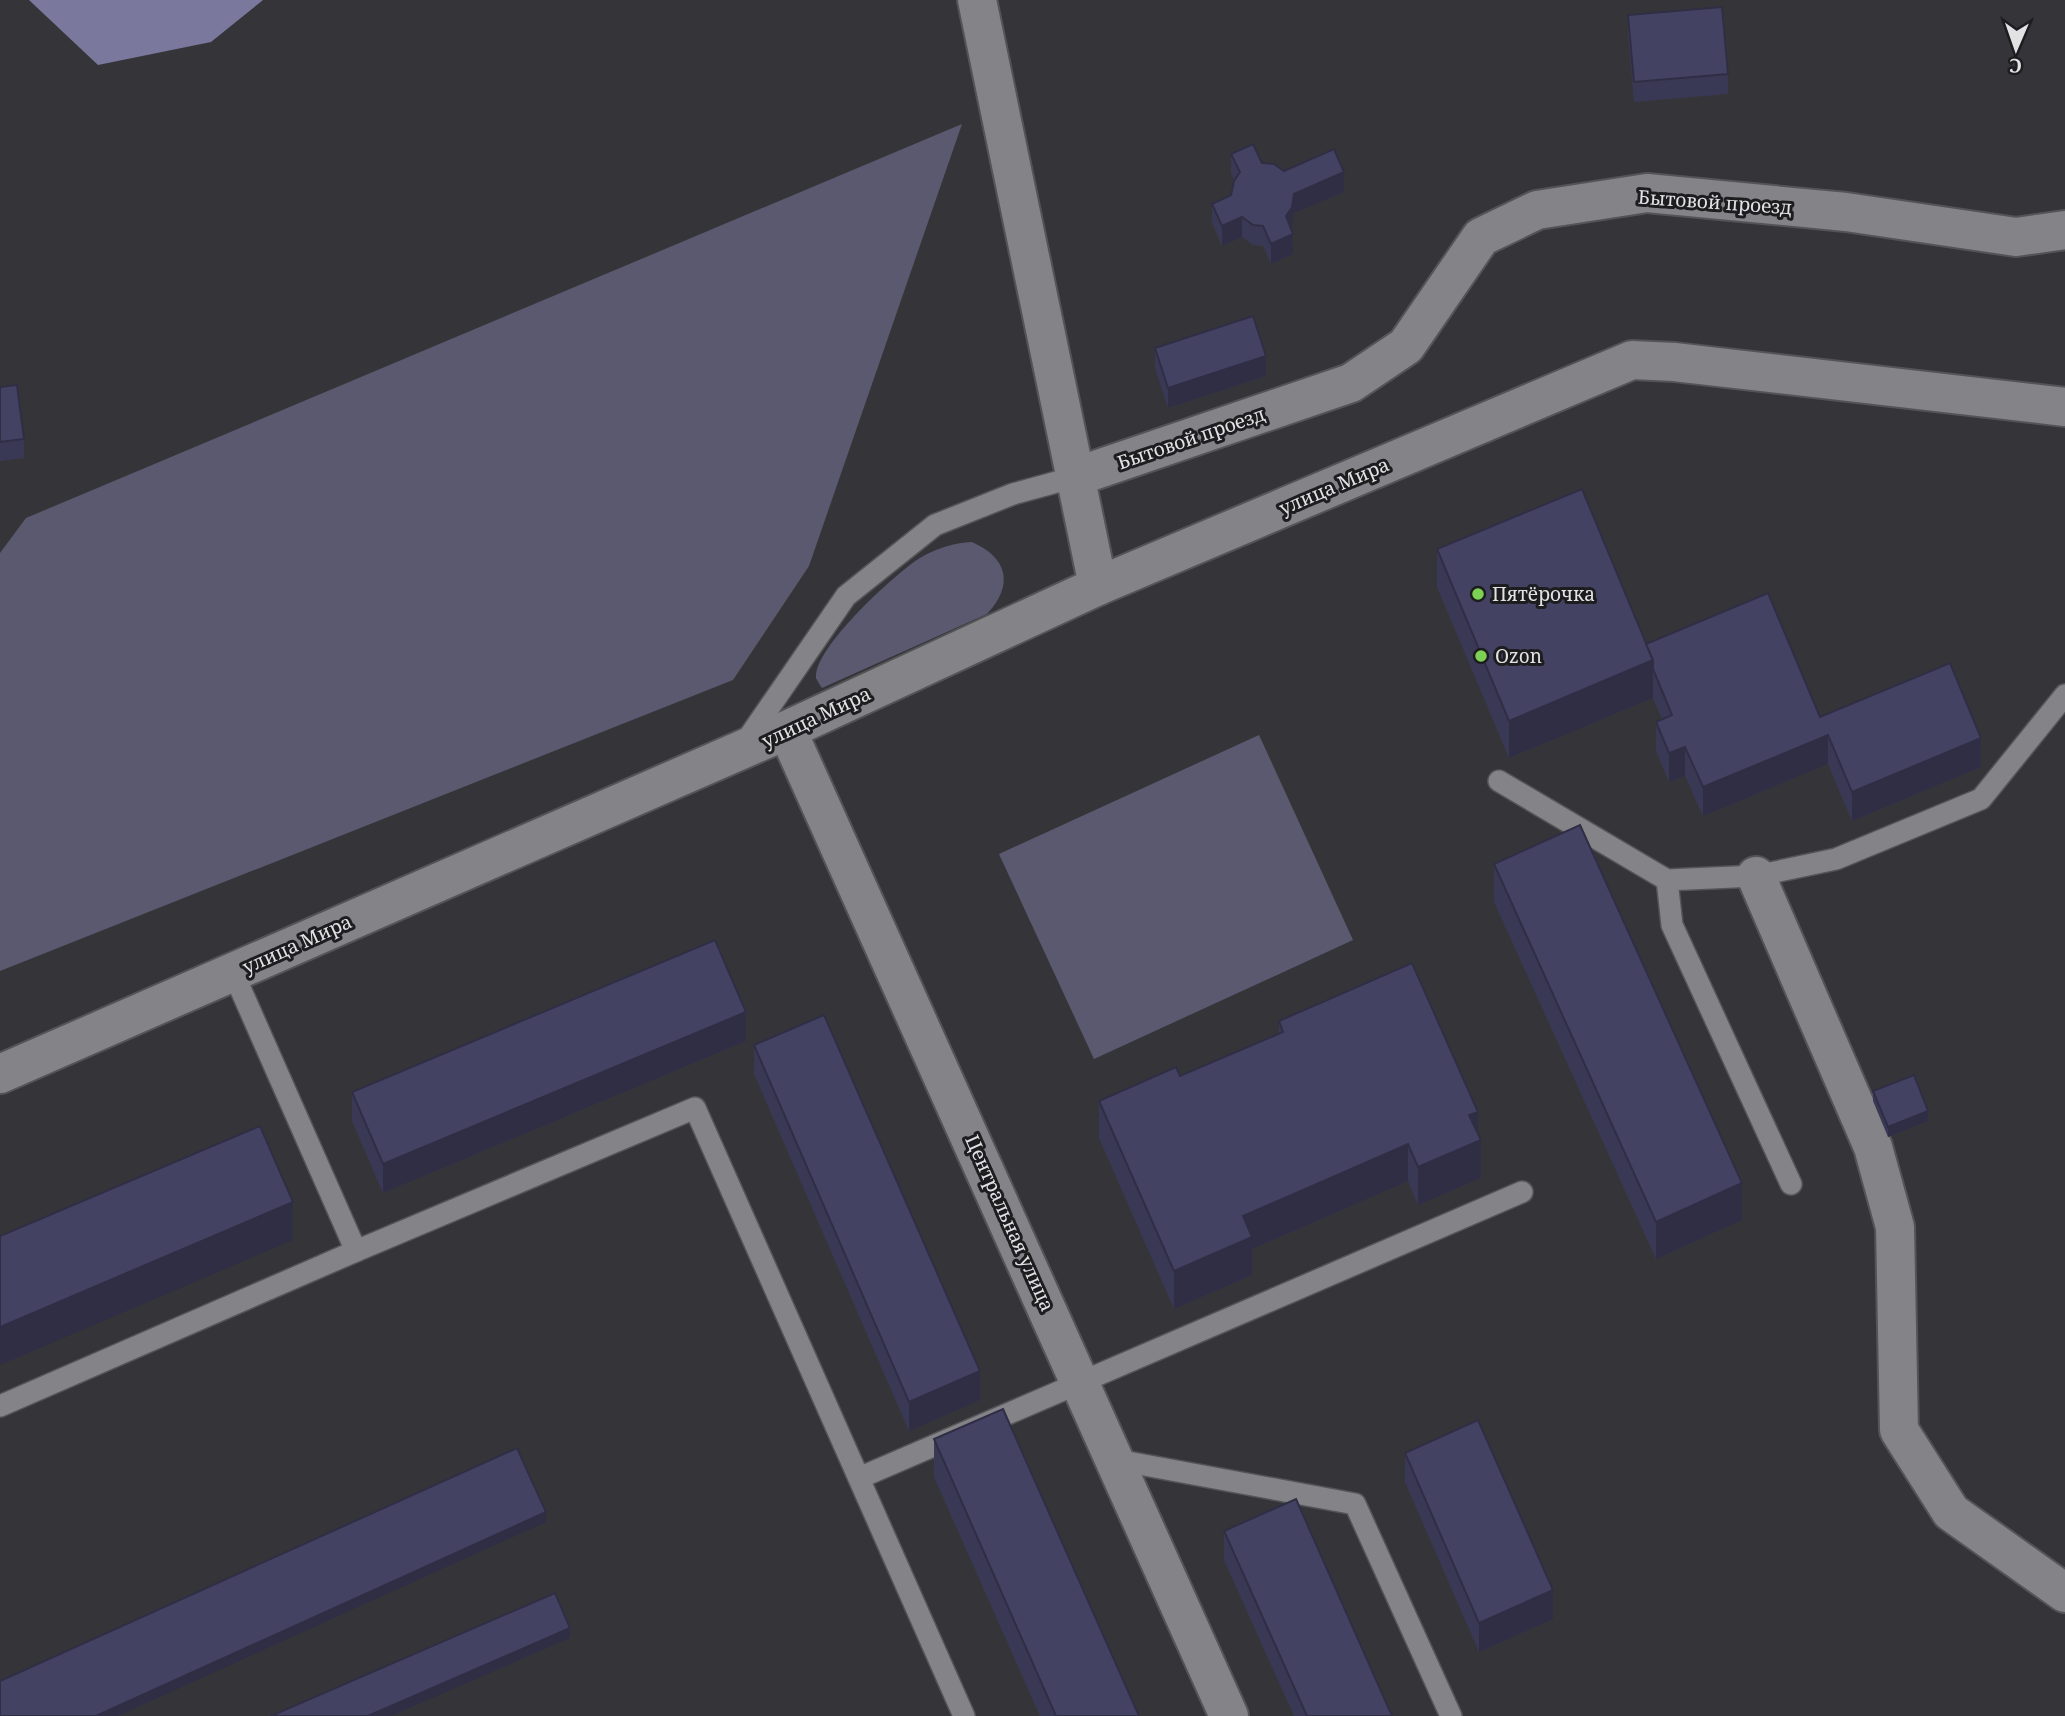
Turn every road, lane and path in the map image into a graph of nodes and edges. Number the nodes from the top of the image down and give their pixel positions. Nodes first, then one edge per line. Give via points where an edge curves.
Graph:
1 (977, 0) edge
2 (2065, 230) edge
3 (2065, 407) edge
4 (1075, 477) junction
5 (1098, 586) junction
6 (2065, 695) edge
7 (787, 730) junction
8 (739, 752) junction
9 (1499, 781) dead end
10 (1756, 876) junction
11 (1667, 880) junction
12 (233, 972) junction
13 (0, 1074) edge
14 (1791, 1184) dead end
15 (1522, 1192) dead end
16 (356, 1251) junction
17 (1081, 1380) junction
18 (0, 1406) edge
19 (1117, 1460) junction
20 (859, 1478) junction
21 (2065, 1593) edge
22 (964, 1716) edge
23 (1229, 1716) edge
24 (1451, 1716) edge

1 - 4 street
2 - 4 street, Бытовой проезд via 2016,237 1846,212 1647,193 1537,210 1481,237 1406,346 1351,383
3 - 5 street, улица Мира via 1632,360
4 - 5 street
4 - 8 lane via 1013,494 934,525 846,596
5 - 7 street, улица Мира
6 - 10 lane via 1981,799 1836,859
7 - 8 street, улица Мира
7 - 17 street, Центральная улица
8 - 12 street, улица Мира
9 - 11 lane
10 - 11 lane
10 - 21 street via 1873,1147 1895,1227 1899,1430 1951,1512
11 - 14 lane via 1672,925
12 - 13 street, улица Мира
12 - 16 lane
15 - 17 lane
16 - 18 lane
16 - 20 lane via 695,1108
17 - 19 street, Центральная улица
17 - 20 lane
19 - 23 street, Центральная улица
19 - 24 lane via 1355,1504
20 - 22 lane

